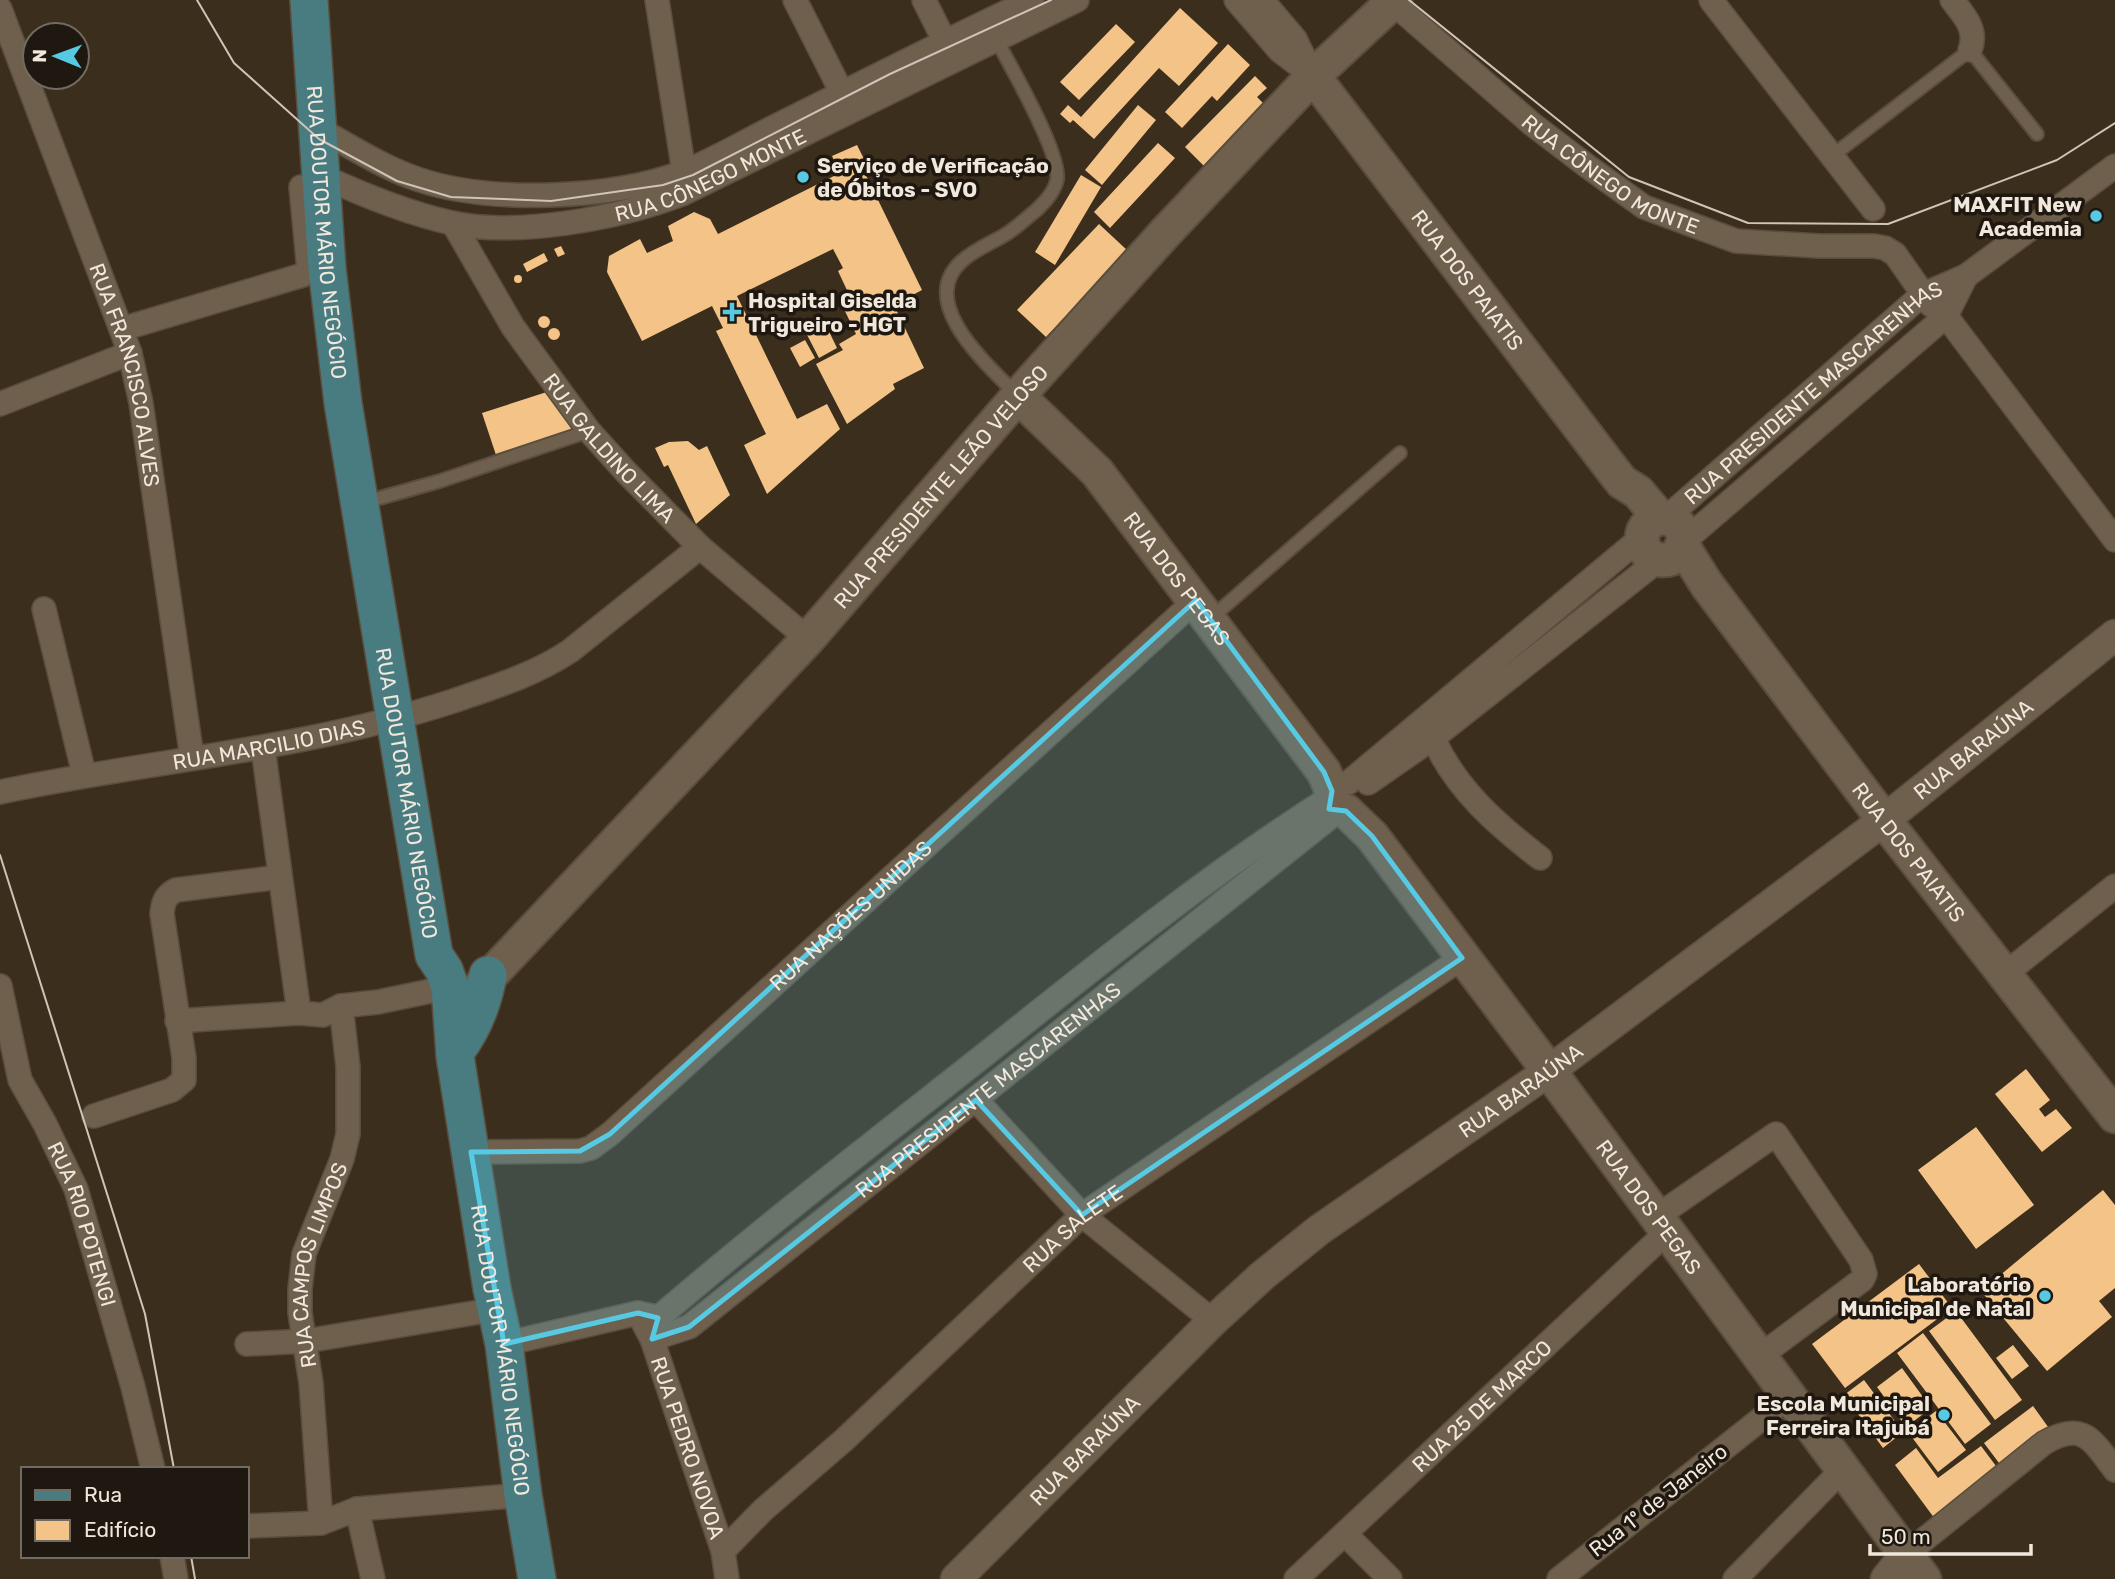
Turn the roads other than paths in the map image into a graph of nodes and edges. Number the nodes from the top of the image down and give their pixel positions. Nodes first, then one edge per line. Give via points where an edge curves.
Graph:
1 (309, 0) edge
2 (657, 0) edge
3 (795, 0) edge
4 (924, 0) edge
5 (1032, 0) edge
6 (1077, 0) edge
7 (1236, 0) edge
8 (1262, 0) edge
9 (1711, 0) edge
10 (1952, 0) edge
11 (1393, 1) edge
12 (0, 9) edge
13 (996, 39) junction
14 (944, 40) junction
15 (1970, 50) junction
16 (1313, 76) junction
17 (842, 93) junction
18 (317, 128) junction
19 (2037, 134) dead end
20 (1832, 156) junction
21 (2115, 166) edge
22 (684, 172) junction
23 (311, 182) junction
24 (1873, 209) dead end
25 (453, 223) junction
26 (1966, 276) junction
27 (1922, 295) junction
28 (1946, 316) junction
29 (122, 329) junction
30 (130, 353) junction
31 (1018, 396) junction
32 (0, 404) edge
33 (589, 431) junction
34 (1400, 453) dead end
35 (359, 504) junction
36 (1662, 539) junction
37 (2115, 540) edge
38 (700, 547) junction
39 (44, 609) dead end
40 (1203, 609) junction
41 (2115, 635) edge
42 (808, 639) junction
43 (395, 720) junction
44 (1433, 738) junction
45 (263, 748) junction
46 (192, 758) junction
47 (84, 774) junction
48 (0, 792) edge
49 (1342, 794) junction
50 (1884, 820) junction
51 (1540, 858) dead end
52 (280, 877) junction
53 (2115, 886) edge
54 (1462, 958) junction
55 (2005, 974) junction
56 (488, 975) junction
57 (0, 986) edge
58 (449, 991) junction
59 (341, 1006) junction
60 (299, 1013) junction
61 (177, 1021) junction
62 (455, 1052) junction
63 (1549, 1071) junction
64 (976, 1100) junction
65 (94, 1116) dead end
66 (2115, 1116) edge
67 (471, 1152) junction
68 (1082, 1215) junction
69 (1662, 1225) junction
70 (497, 1309) junction
71 (1213, 1321) junction
72 (649, 1323) junction
73 (306, 1341) junction
74 (247, 1344) dead end
75 (504, 1344) junction
76 (1760, 1356) junction
77 (1790, 1396) junction
78 (153, 1467) edge
79 (1843, 1469) junction
80 (2115, 1470) edge
81 (523, 1495) junction
82 (357, 1509) junction
83 (321, 1523) junction
84 (248, 1526) edge
85 (1345, 1534) junction
86 (723, 1551) junction
87 (172, 1558) edge
88 (1905, 1571) edge
89 (176, 1579) edge
90 (373, 1579) edge
91 (537, 1579) edge
92 (727, 1579) edge
93 (956, 1579) edge
94 (1296, 1579) edge
95 (1390, 1579) edge
96 (1559, 1579) edge
97 (1735, 1579) edge

1 - 18 main road, RUA DOUTOR MÁRIO NEGÓCIO
2 - 22 street
3 - 17 street
4 - 14 street
5 - 14 street, RUA CÔNEGO MONTE
6 - 13 street, RUA CÔNEGO MONTE
7 - 16 street, RUA DOS PAIATIS via 1280,51
8 - 16 street, RUA DOS PAIATIS via 1295,39
9 - 20 street
10 - 15 street via 1971,28
11 - 16 main road, RUA PRESIDENTE LEÃO VELOSO
11 - 27 street, RUA CÔNEGO MONTE via 1532,124 1644,207 1736,241 1885,248 1895,254
12 - 29 street, RUA FRANCISCO ALVES
13 - 25 street, RUA CÔNEGO MONTE via 662,202 558,223 503,228
13 - 31 lane via 1055,155 1057,180 1041,207 1006,235 958,263 946,289 947,305 960,330
14 - 17 street, RUA CÔNEGO MONTE
15 - 19 lane
15 - 20 lane
16 - 31 main road, RUA PRESIDENTE LEÃO VELOSO
16 - 36 main road, RUA DOS PAIATIS via 1622,482 1638,492
17 - 22 street, RUA CÔNEGO MONTE
18 - 22 street, RUA CÔNEGO MONTE via 415,179 469,191 556,195 615,188
18 - 23 main road, RUA DOUTOR MÁRIO NEGÓCIO
20 - 24 street
21 - 26 street, RUA PRESIDENTE MASCARENHAS
23 - 25 street, RUA CÔNEGO MONTE
23 - 29 street via 309,271
23 - 35 main road, RUA DOUTOR MÁRIO NEGÓCIO
25 - 33 street, RUA GALDINO LIMA via 513,327
26 - 27 street, RUA PRESIDENTE MASCARENHAS
26 - 28 street, RUA PRESIDENTE MASCARENHAS
27 - 28 street
27 - 36 street, RUA PRESIDENTE MASCARENHAS
28 - 36 street, RUA PRESIDENTE MASCARENHAS
28 - 37 street
29 - 30 street, RUA FRANCISCO ALVES
30 - 32 street
30 - 46 street, RUA FRANCISCO ALVES
31 - 40 main road, RUA DOS PEGAS via 1097,472
31 - 42 main road, RUA PRESIDENTE LEÃO VELOSO
33 - 35 lane
33 - 38 street, RUA GALDINO LIMA
34 - 40 lane
35 - 43 main road, RUA DOUTOR MÁRIO NEGÓCIO
36 - 44 street, RUA PRESIDENTE MASCARENHAS
36 - 49 street, RUA PRESIDENTE MASCARENHAS
36 - 50 main road, RUA DOS PAIATIS via 1707,584
38 - 42 street, RUA GALDINO LIMA
38 - 43 street, RUA MARCILIO DIAS via 552,663
39 - 47 street
40 - 49 main road, RUA DOS PEGAS
40 - 67 street, RUA NAÇÕES UNIDAS via 610,1134 580,1151
41 - 50 street, RUA BARAÚNA
42 - 56 main road, RUA PRESIDENTE LEÃO VELOSO
43 - 45 street, RUA MARCILIO DIAS
43 - 58 main road, RUA DOUTOR MÁRIO NEGÓCIO via 434,954
44 - 49 street, RUA PRESIDENTE MASCARENHAS
44 - 51 street via 1443,761 1478,805
45 - 46 street, RUA MARCILIO DIAS
45 - 52 street
46 - 47 street, RUA MARCILIO DIAS
47 - 48 street, RUA MARCILIO DIAS
49 - 54 main road, RUA DOS PEGAS
49 - 64 street, RUA PRESIDENTE MASCARENHAS
49 - 72 street, RUA PRESIDENTE MASCARENHAS via 1285,826 1112,953
50 - 55 main road, RUA DOS PAIATIS
50 - 63 street, RUA BARAÚNA
52 - 60 street
52 - 61 street via 168,894 162,914
53 - 55 street
54 - 63 main road, RUA DOS PEGAS
54 - 68 street, RUA SALETE
55 - 66 main road, RUA DOS PAIATIS
56 - 58 main road, RUA PRESIDENTE LEÃO VELOSO
56 - 58 main road
56 - 62 main road via 485,997
57 - 78 street, RUA RIO POTENGI via 20,1080 76,1189
58 - 59 street
58 - 62 main road, RUA DOUTOR MÁRIO NEGÓCIO
59 - 60 street via 323,1015
59 - 73 street, RUA CAMPOS LIMPOS via 348,1067 348,1134 304,1254 300,1313
60 - 61 street
61 - 65 street via 184,1080 172,1090
62 - 67 main road, RUA DOUTOR MÁRIO NEGÓCIO
63 - 69 main road, RUA DOS PEGAS
63 - 71 street, RUA BARAÚNA via 1319,1230
64 - 68 street
64 - 72 street, RUA PRESIDENTE MASCARENHAS via 689,1327
67 - 70 main road, RUA DOUTOR MÁRIO NEGÓCIO
68 - 71 street
68 - 86 street, RUA SALETE
69 - 76 main road, RUA DOS PEGAS
69 - 76 street, RUA 25 DE MARCO via 1776,1134 1861,1260 1865,1274
69 - 85 street, RUA 25 DE MARCO
70 - 73 street
70 - 75 main road, RUA DOUTOR MÁRIO NEGÓCIO
71 - 93 street, RUA BARAÚNA
72 - 75 street, RUA PRESIDENTE MASCARENHAS
72 - 86 street, RUA PEDRO NOVOA
73 - 74 street
73 - 83 street, RUA CAMPOS LIMPOS
75 - 81 main road, RUA DOUTOR MÁRIO NEGÓCIO
76 - 77 main road, RUA DOS PEGAS
77 - 79 main road, RUA DOS PEGAS
77 - 96 street, Rua 1º de Janeiro
79 - 88 main road, RUA DOS PEGAS
79 - 97 street
80 - 88 street via 2084,1434 2059,1434
81 - 82 street
81 - 91 main road, RUA DOUTOR MÁRIO NEGÓCIO
82 - 83 street
82 - 90 street
83 - 84 street
85 - 94 street, RUA 25 DE MARCO
85 - 95 street
86 - 92 street, RUA PEDRO NOVOA
87 - 89 street

